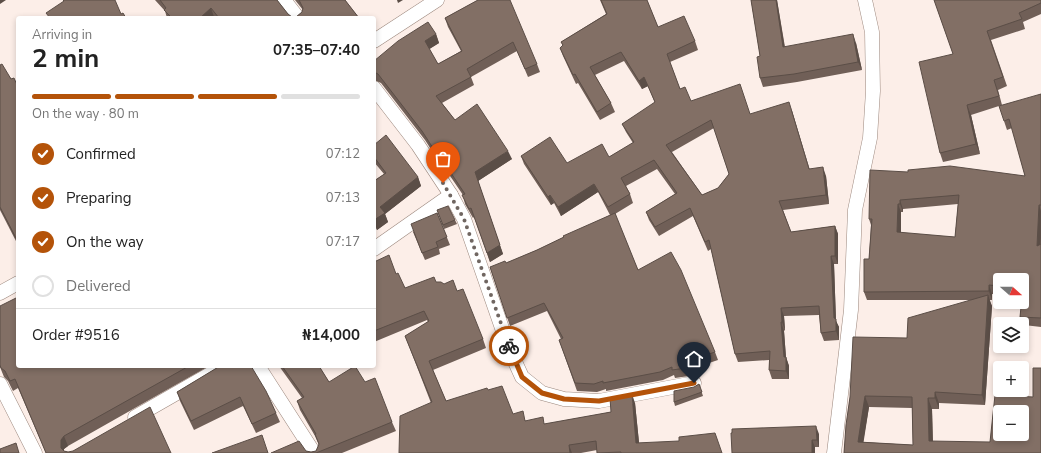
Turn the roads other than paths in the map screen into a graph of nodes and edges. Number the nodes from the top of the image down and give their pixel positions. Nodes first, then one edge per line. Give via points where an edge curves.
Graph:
1 (284, 0) edge
2 (437, 0) edge
3 (865, 0) edge
4 (296, 16) edge
5 (376, 40) edge
6 (376, 91) edge
7 (451, 195) junction
8 (376, 248) edge
9 (16, 284) edge
10 (0, 293) edge
11 (220, 368) edge
12 (259, 368) edge
13 (694, 383) dead end
14 (0, 384) edge
15 (120, 425) edge
16 (35, 453) edge
17 (314, 453) edge
18 (834, 453) edge

1 - 4 street
2 - 5 street
3 - 18 street via 872,32 873,91 870,138 855,210 851,310
6 - 7 street via 418,145
7 - 8 street
7 - 13 street via 464,219 510,351 522,377 542,393 564,399 599,401
9 - 10 street
11 - 15 street
12 - 17 street
14 - 16 street

